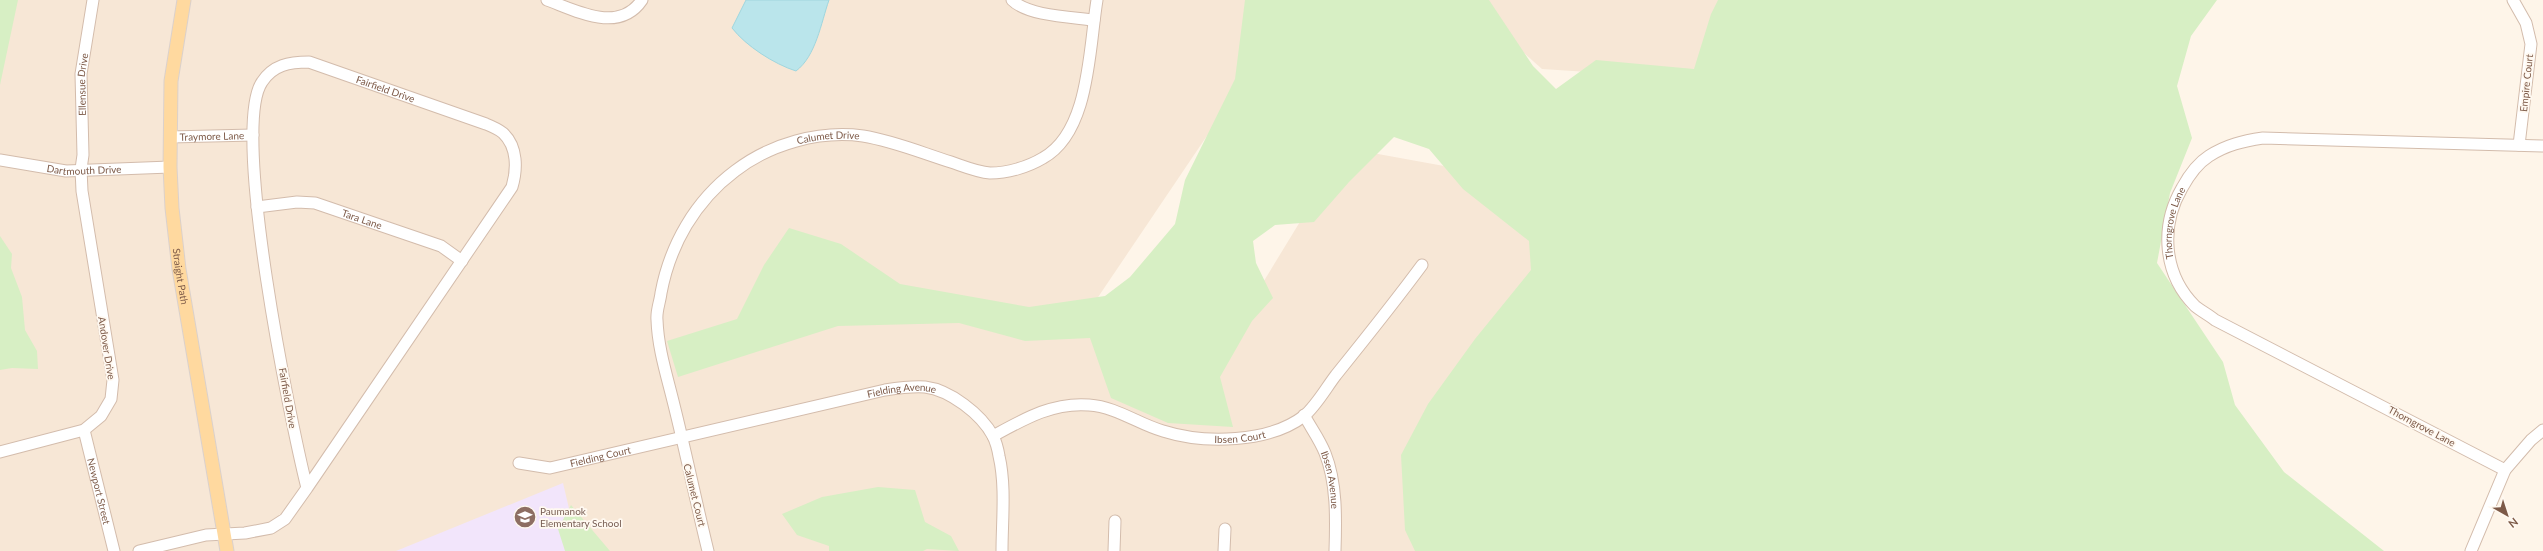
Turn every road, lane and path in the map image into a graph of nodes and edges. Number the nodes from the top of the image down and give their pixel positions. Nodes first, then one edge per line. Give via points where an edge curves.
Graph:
1 (93, 0) edge
2 (184, 0) edge
3 (547, 0) edge
4 (642, 0) edge
5 (1012, 0) edge
6 (1096, 0) edge
7 (2513, 0) edge
8 (1094, 20) junction
9 (253, 135) junction
10 (170, 137) junction
11 (2519, 145) junction
12 (2543, 146) edge
13 (0, 160) edge
14 (170, 167) junction
15 (81, 170) junction
16 (257, 207) junction
17 (462, 261) junction
18 (1422, 265) dead end
19 (1304, 416) junction
20 (84, 430) junction
21 (2543, 430) edge
22 (993, 436) junction
23 (681, 439) junction
24 (0, 452) edge
25 (519, 463) dead end
26 (2505, 470) junction
27 (307, 488) junction
28 (1115, 521) dead end
29 (1225, 529) dead end
30 (224, 533) junction
31 (114, 551) edge
32 (139, 551) edge
33 (227, 551) edge
34 (708, 551) edge
35 (1002, 551) edge
36 (1114, 551) edge
37 (1224, 551) edge
38 (1335, 551) edge
39 (2471, 551) edge

1 - 15 street, Ellensue Drive via 80,74 83,154
2 - 10 main road, Straight Path via 171,81
3 - 4 street via 593,17 609,18 628,15
5 - 8 street via 1017,5 1051,15
6 - 8 street, Calumet Drive
7 - 11 street, Empire Court via 2526,23 2531,44
8 - 23 street, Calumet Drive via 1082,100 1071,128 1059,146 1044,158 1019,169 990,172 968,168 888,141 837,135 798,140 768,151 743,164 727,177 700,205 678,239 666,270 656,318 661,359
9 - 10 street, Traymore Lane
9 - 16 street, Fairfield Drive
9 - 17 street, Fairfield Drive via 255,98 261,83 274,69 290,62 309,62 486,124 503,133 513,150 517,171 512,188
10 - 14 main road, Straight Path
11 - 12 street, Thorngrove Lane
11 - 26 street, Thorngrove Lane via 2263,138 2235,143 2207,157 2187,178 2172,206 2167,234 2168,260 2195,306
13 - 15 street, Dartmouth Drive via 66,171
14 - 15 street, Dartmouth Drive
14 - 30 main road, Straight Path via 179,269
15 - 20 street, Andover Drive via 82,191 113,380 111,399 101,416
16 - 17 street, Tara Lane via 297,202 316,203 441,246
16 - 27 street, Fairfield Drive via 261,248 296,445
17 - 27 street, Fairfield Drive
18 - 19 street, Ibsen Court
19 - 22 street, Ibsen Court via 1274,430 1228,440 1187,437 1162,431 1118,411 1097,406 1060,406 1033,414
19 - 38 street, Ibsen Avenue via 1325,453 1331,472 1336,518
20 - 24 street, Andover Drive
20 - 31 street, Newport Street
21 - 26 street
22 - 23 street, Fielding Avenue via 978,417 962,403 926,387 907,387 856,396
22 - 35 street, Fielding Avenue via 1000,458 1002,482
23 - 25 street, Fielding Court via 550,468
23 - 34 street, Calumet Court
26 - 39 street
27 - 30 street, Fairfield Drive via 285,519 271,528 245,534
28 - 36 street
29 - 37 street
30 - 32 street, Fairfield Drive
30 - 33 main road, Straight Path

